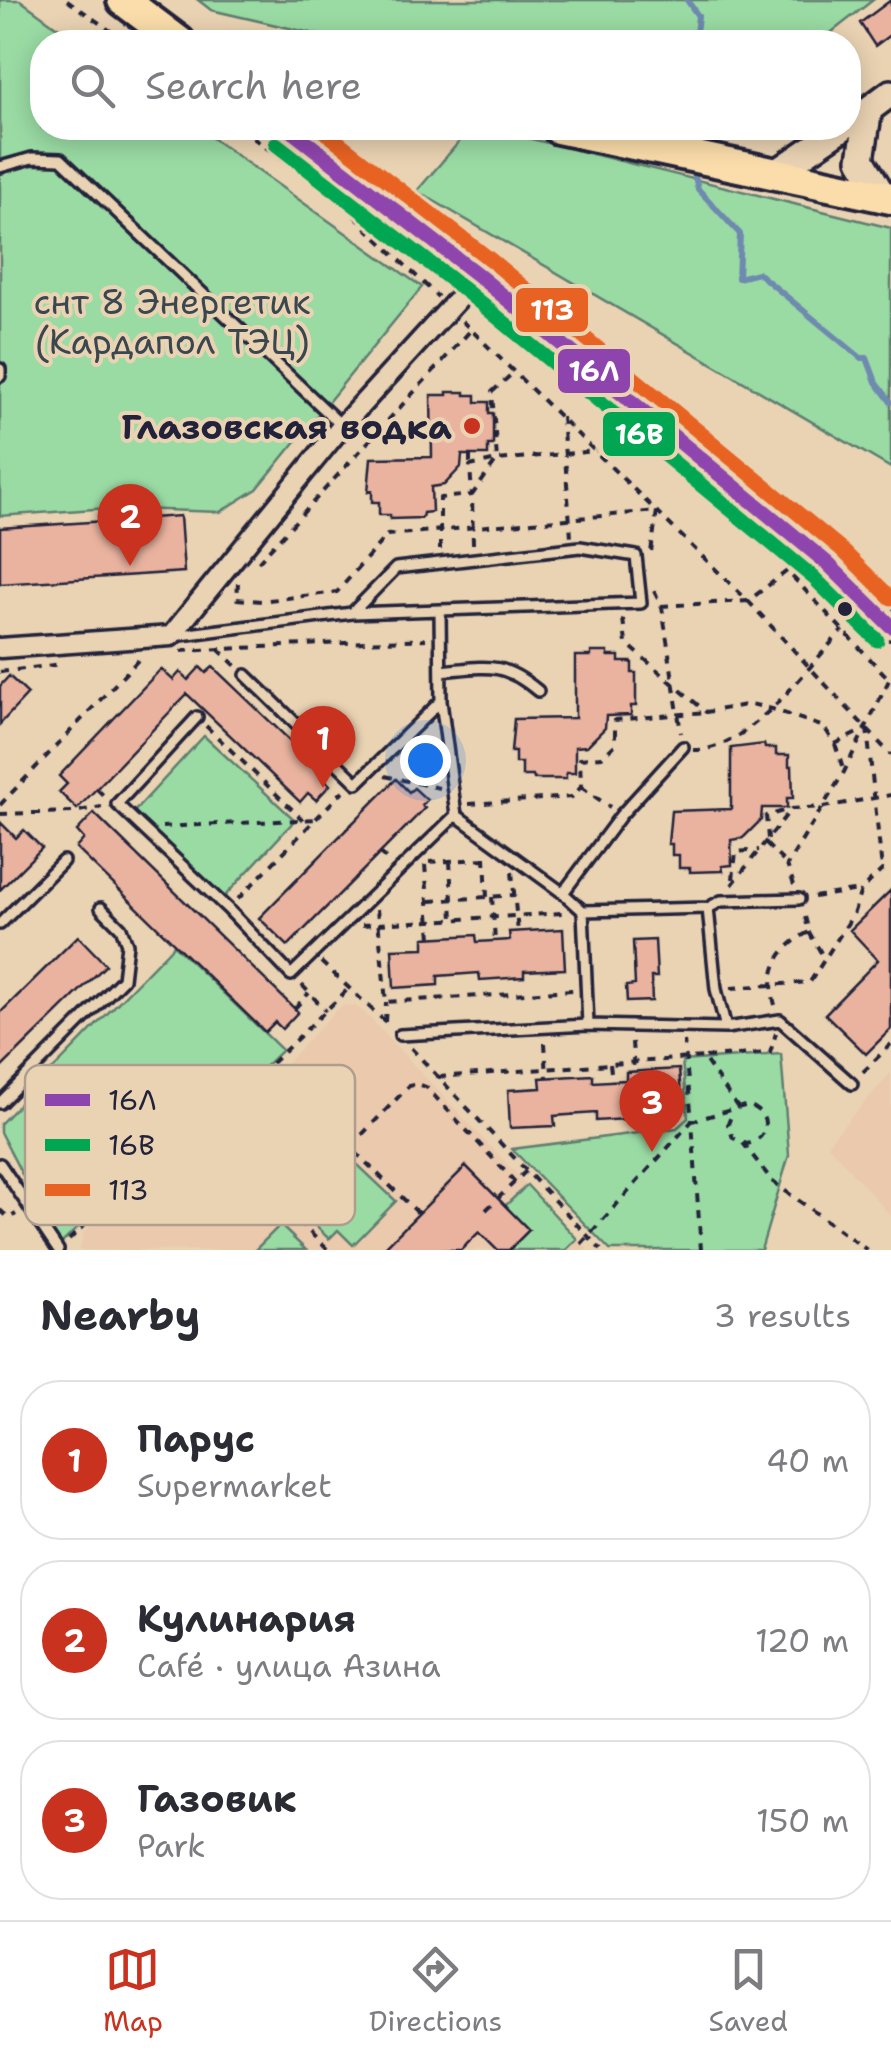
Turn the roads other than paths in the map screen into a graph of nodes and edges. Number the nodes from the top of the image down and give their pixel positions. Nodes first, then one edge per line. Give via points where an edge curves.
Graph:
1 (123, 0) edge
2 (163, 30) edge
3 (891, 93) edge
4 (861, 115) edge
5 (304, 140) edge
6 (320, 140) edge
7 (619, 140) edge
8 (824, 140) edge
9 (860, 140) edge
10 (324, 155) junction
11 (0, 168) edge
12 (776, 173) junction
13 (887, 197) edge
14 (479, 276) junction
15 (342, 426) junction
16 (440, 610) junction
17 (352, 613) junction
18 (891, 626) edge
19 (176, 644) junction
20 (0, 648) edge
21 (441, 671) junction
22 (246, 675) road end
23 (538, 691) dead end
24 (441, 701) junction
25 (197, 717) road end
26 (684, 747) road end
27 (455, 810) junction
28 (63, 861) dead end
29 (564, 893) junction
30 (799, 899) road end
31 (102, 908) dead end
32 (708, 908) junction
33 (583, 911) junction
34 (0, 924) edge
35 (588, 1025) junction
36 (726, 1028) junction
37 (400, 1036) road end
38 (38, 1065) edge
39 (25, 1078) edge
40 (852, 1084) road end
41 (0, 1103) edge
42 (0, 1164) edge
43 (25, 1201) edge
44 (41, 1225) edge
45 (58, 1250) edge

1 - 2 main road
3 - 4 main road
5 - 10 main road
6 - 10 main road
7 - 12 main road
8 - 12 main road
9 - 13 main road via 861,159
10 - 14 main road
11 - 15 lane via 32,158 61,159
12 - 13 main road
14 - 15 street
14 - 18 main road via 827,563
15 - 19 street
16 - 17 lane
16 - 17 lane via 642,603 636,556 572,548 396,568
16 - 21 lane
17 - 19 lane
19 - 20 street
21 - 23 lane via 494,667 515,672
21 - 24 lane
22 - 24 lane via 357,783
24 - 27 lane
25 - 27 lane via 117,804 291,975
26 - 29 lane via 621,815
27 - 29 lane
28 - 34 lane
29 - 33 lane
30 - 32 lane via 720,901
31 - 38 lane via 127,944 123,979
32 - 33 lane
32 - 36 lane
33 - 35 lane
35 - 36 lane
35 - 37 lane
36 - 40 lane via 780,1020
39 - 41 lane
42 - 43 lane
44 - 45 lane

